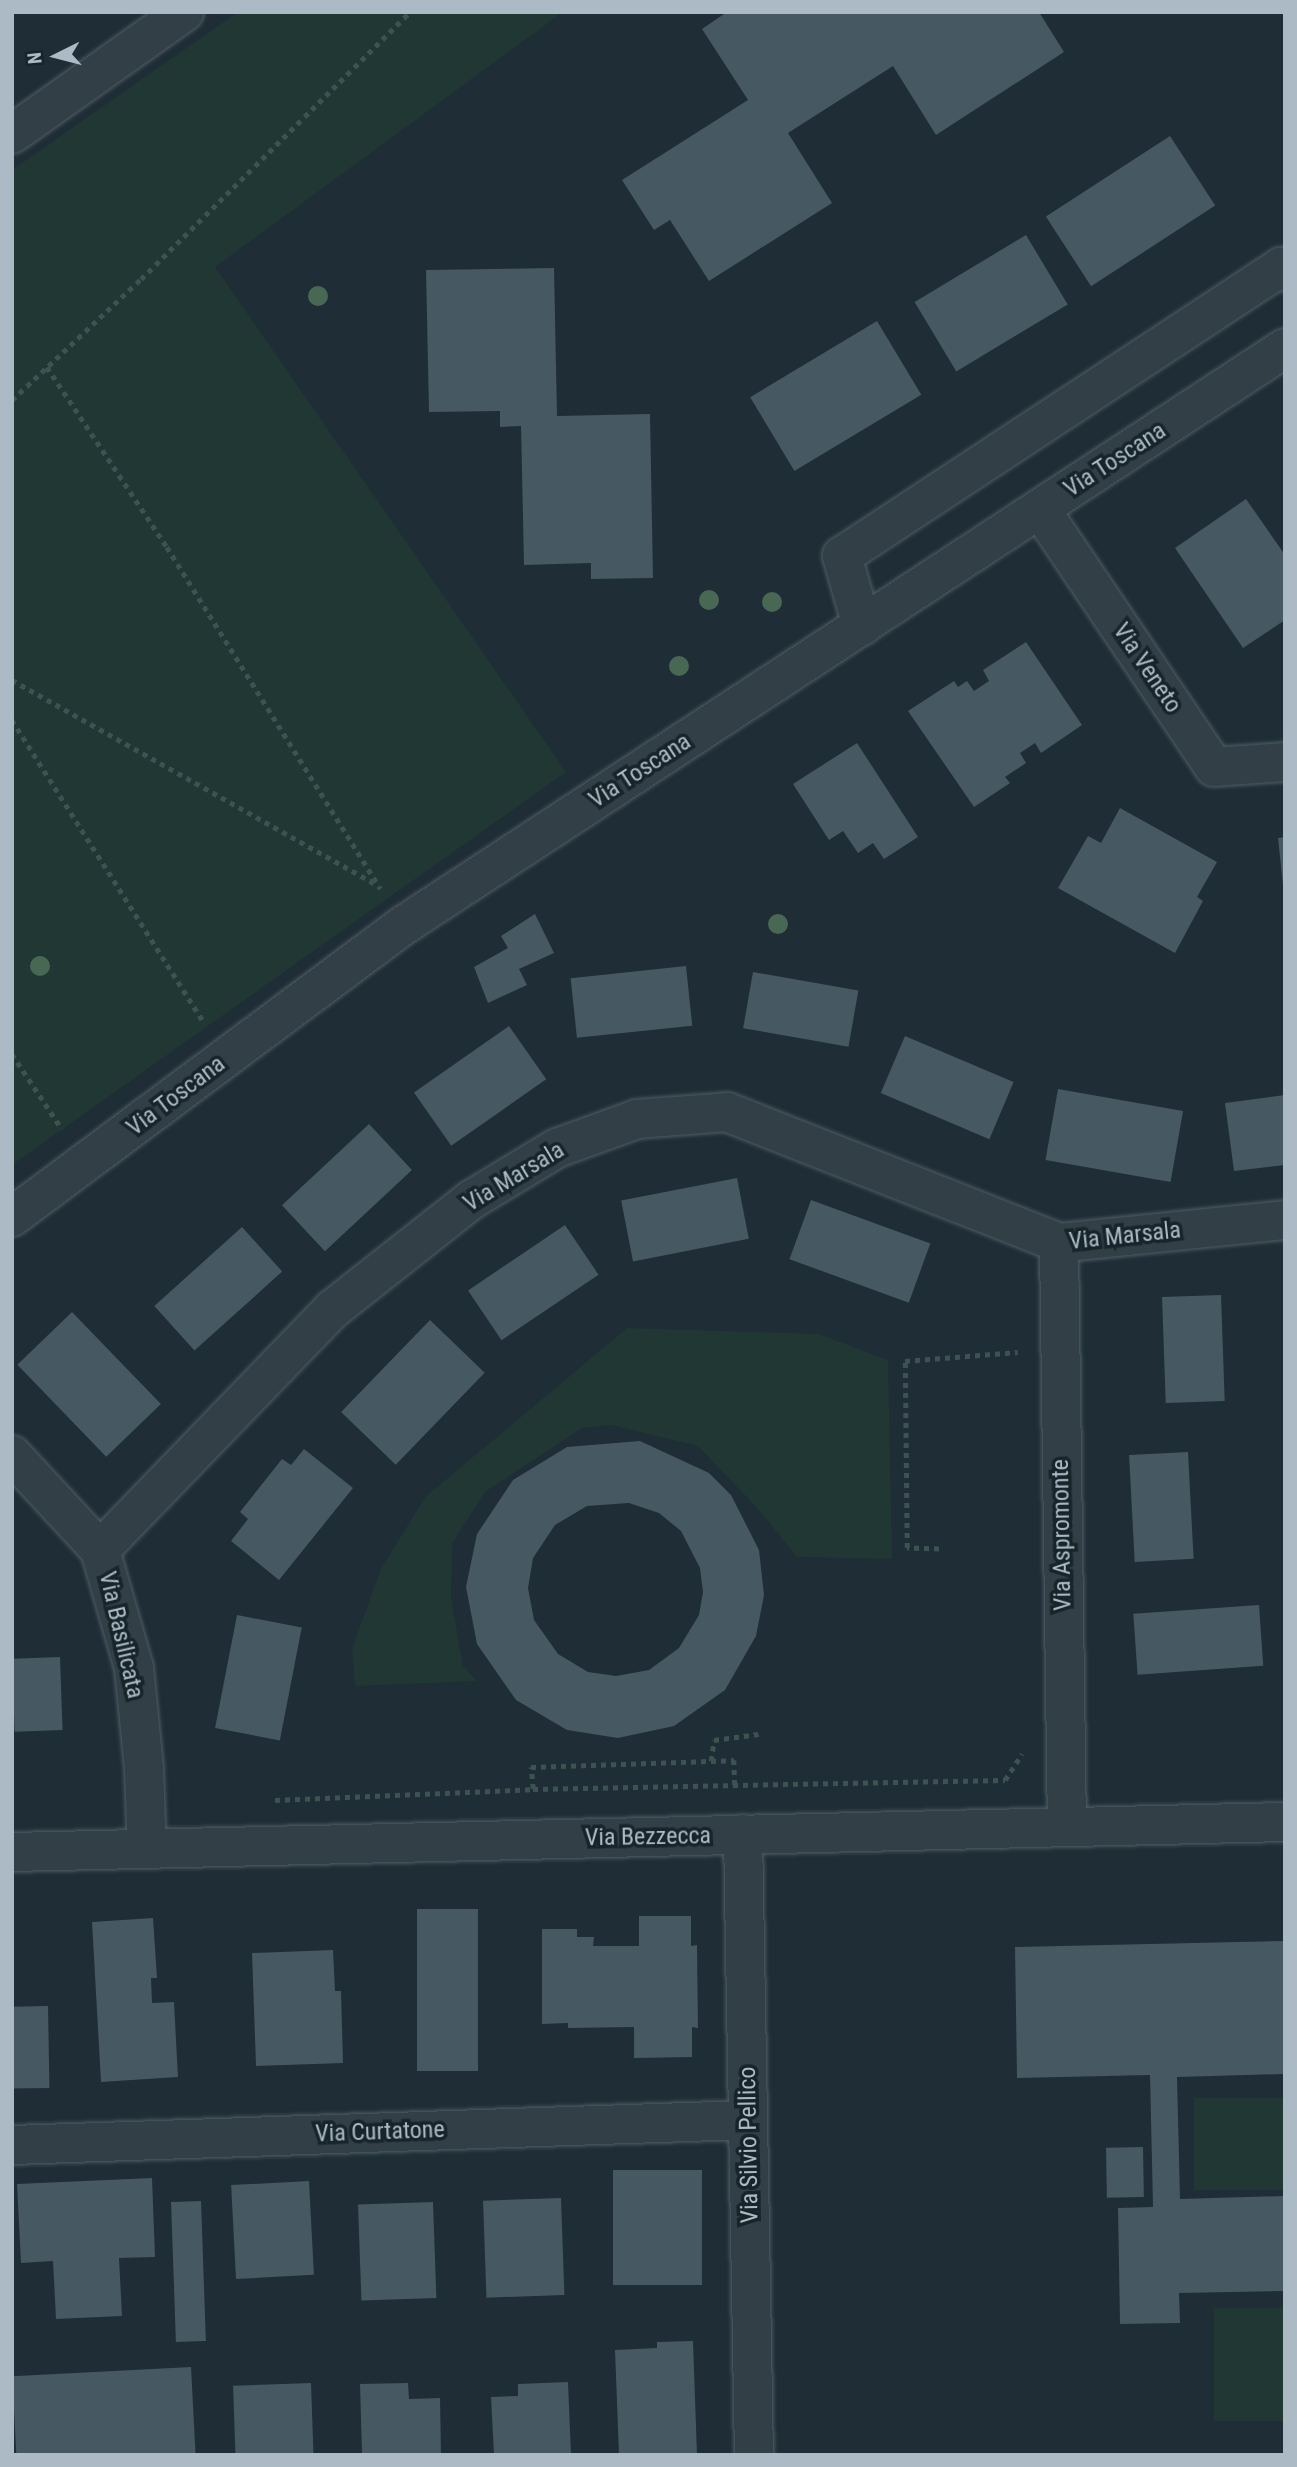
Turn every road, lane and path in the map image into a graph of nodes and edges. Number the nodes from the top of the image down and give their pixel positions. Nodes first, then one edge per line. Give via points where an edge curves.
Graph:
1 (184, 12) edge
2 (410, 12) edge
3 (12, 134) edge
4 (1285, 272) edge
5 (1285, 348) edge
6 (47, 367) junction
7 (12, 400) edge
8 (1040, 509) junction
9 (862, 626) junction
10 (12, 680) edge
11 (12, 720) edge
12 (1285, 762) edge
13 (379, 886) junction
14 (404, 925) junction
15 (12, 1054) edge
16 (228, 1058) junction
17 (85, 1163) junction
18 (12, 1217) edge
19 (1285, 1220) edge
20 (1059, 1243) junction
21 (1024, 1352) dead end
22 (12, 1455) edge
23 (939, 1549) dead end
24 (100, 1550) junction
25 (759, 1734) dead end
26 (1024, 1752) dead end
27 (711, 1761) junction
28 (736, 1785) junction
29 (533, 1789) junction
30 (267, 1800) dead end
31 (1285, 1822) edge
32 (1067, 1827) junction
33 (743, 1835) junction
34 (147, 1849) junction
35 (12, 1852) edge
36 (748, 2120) junction
37 (12, 2145) edge
38 (754, 2455) edge

1 - 3 street
2 - 6 path
4 - 9 street via 1281,267 842,556
5 - 8 street, Via Toscana
6 - 7 path
6 - 13 path via 167,547
8 - 9 street, Via Toscana
8 - 12 street, Via Veneto via 1214,767
9 - 14 street, Via Toscana
10 - 13 path
11 - 16 path
13 - 14 path
14 - 16 street, Via Toscana
15 - 17 path
16 - 17 street, Via Toscana
17 - 18 street, Via Toscana
19 - 20 street, Via Marsala
20 - 24 street, Via Marsala via 727,1112 636,1119 557,1148 471,1200 333,1309
20 - 32 street, Via Aspromonte
21 - 23 path via 905,1361 907,1548
22 - 24 street, Via Basilicata
24 - 34 street, Via Basilicata via 134,1668
25 - 27 path via 714,1740
26 - 28 path via 1004,1780
27 - 28 path via 734,1760
27 - 29 path via 531,1767
28 - 29 path
29 - 30 path
31 - 32 street, Via Bezzecca
32 - 33 street, Via Bezzecca
33 - 34 street, Via Bezzecca
33 - 36 street, Via Silvio Pellico
34 - 35 street, Via Bezzecca
36 - 37 street, Via Curtatone
36 - 38 street, Via Silvio Pellico

